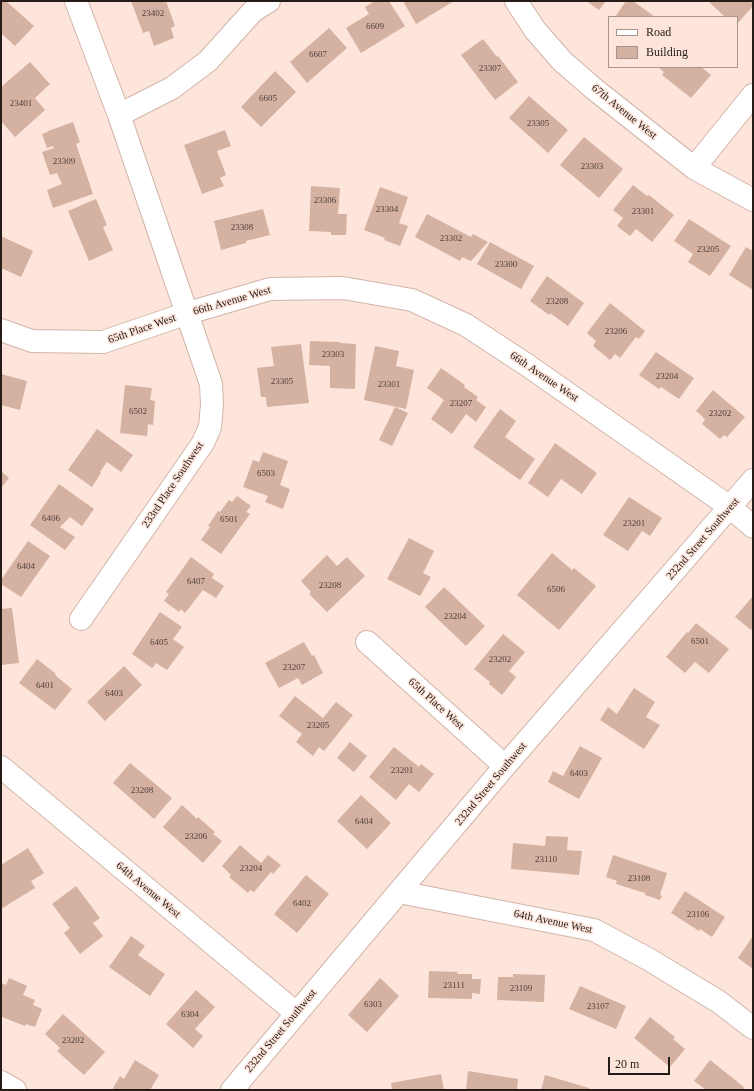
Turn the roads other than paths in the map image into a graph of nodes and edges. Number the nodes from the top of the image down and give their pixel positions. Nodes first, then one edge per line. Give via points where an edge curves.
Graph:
1 (76, 1) edge
2 (269, 1) edge
3 (516, 1) edge
4 (753, 95) edge
5 (120, 115) junction
6 (694, 168) junction
7 (753, 200) edge
8 (188, 313) junction
9 (1, 330) edge
10 (753, 480) edge
11 (730, 507) junction
12 (753, 527) edge
13 (81, 619) dead end
14 (367, 642) dead end
15 (505, 766) junction
16 (1, 767) edge
17 (399, 892) junction
18 (296, 1013) junction
19 (753, 1028) edge
20 (1, 1082) edge
21 (15, 1090) edge
22 (232, 1090) edge

1 - 5 street, 66th Avenue West
2 - 5 street via 253,11 208,61 172,88
3 - 6 street, 67th Avenue West via 535,30 562,61
4 - 6 street
5 - 8 street, 66th Avenue West
6 - 7 street, 67th Avenue West
8 - 9 street, 65th Place West via 103,342 32,340
8 - 11 street, 66th Avenue West via 270,289 343,288 412,300 466,325
8 - 13 street, 233rd Place Southwest via 211,384 210,427 193,458
10 - 11 street, 232nd Street Southwest
11 - 12 street, 66th Avenue West
11 - 15 street, 232nd Street Southwest
14 - 15 street, 65th Place West
15 - 17 street, 232nd Street Southwest
16 - 18 street, 64th Avenue West
17 - 18 street, 232nd Street Southwest
17 - 19 street, 64th Avenue West via 594,930 719,1002
18 - 22 street, 232nd Street Southwest
20 - 21 street

